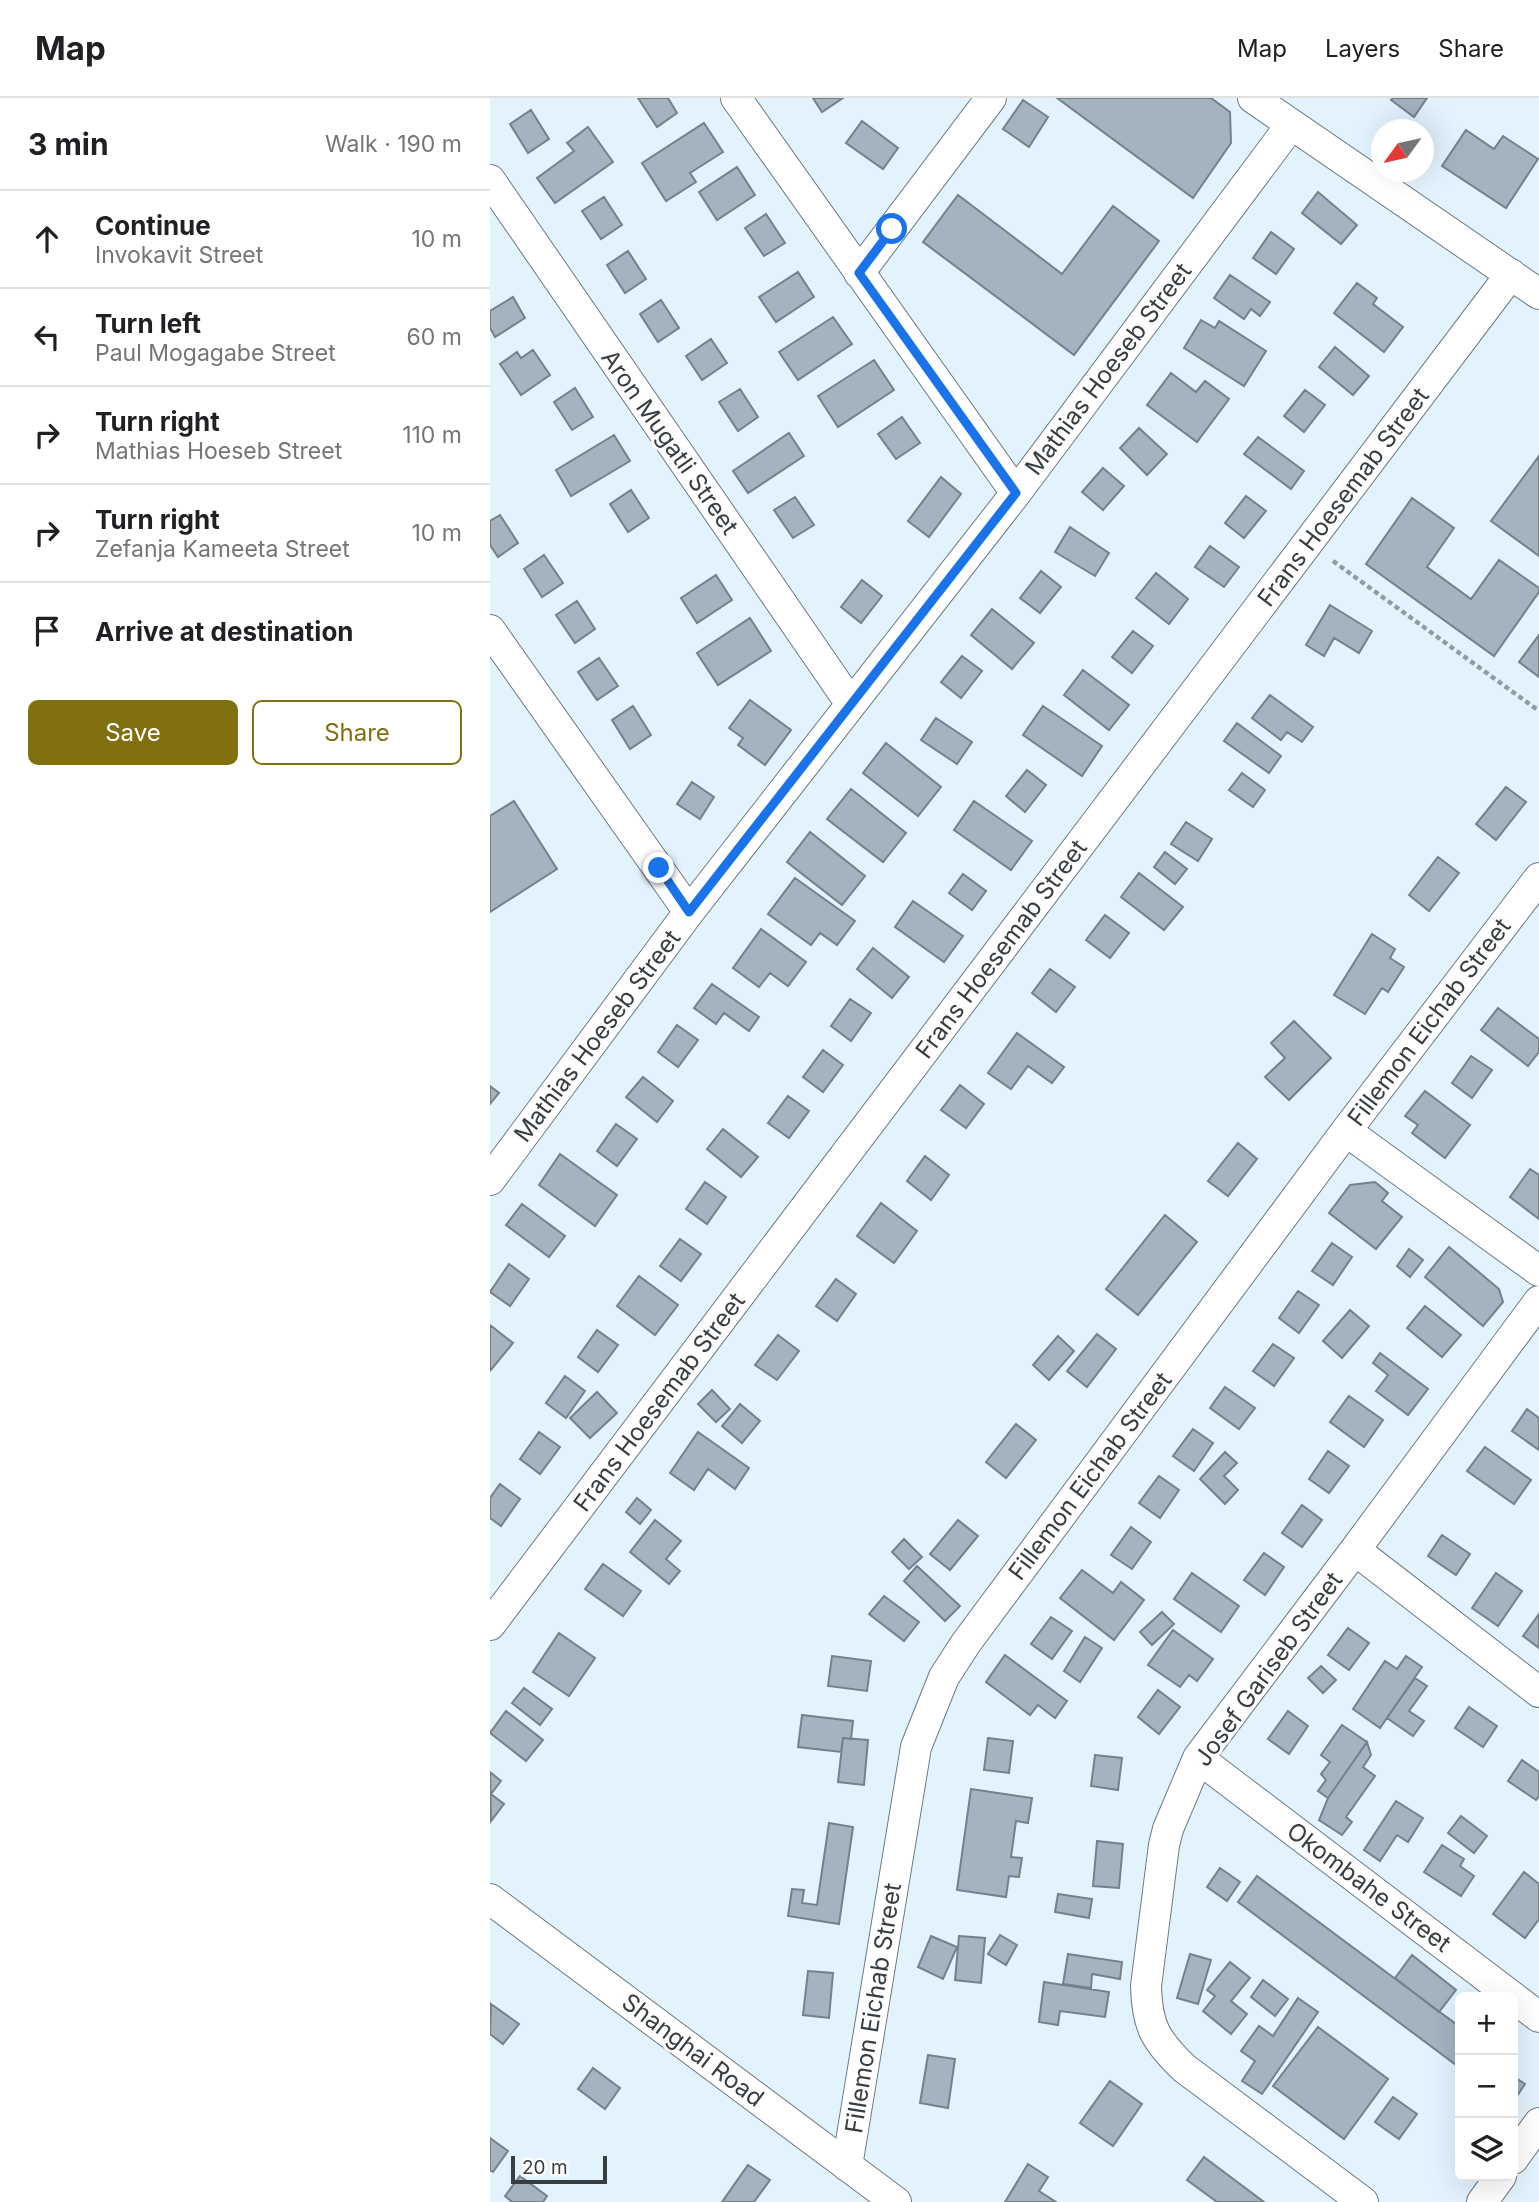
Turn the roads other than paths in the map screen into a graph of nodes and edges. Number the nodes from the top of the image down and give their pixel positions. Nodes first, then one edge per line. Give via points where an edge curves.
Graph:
1 (736, 98) edge
2 (991, 98) edge
3 (1253, 98) edge
4 (1291, 125) junction
5 (490, 180) edge
6 (859, 273) junction
7 (1511, 274) junction
8 (1539, 294) edge
9 (1016, 493) junction
10 (490, 630) edge
11 (851, 704) junction
12 (1539, 878) edge
13 (689, 912) junction
14 (1346, 1131) junction
15 (490, 1180) edge
16 (1539, 1271) edge
17 (1539, 1301) edge
18 (1355, 1550) junction
19 (490, 1625) edge
20 (1539, 1692) edge
21 (1198, 1758) junction
22 (490, 1899) edge
23 (1539, 2017) edge
24 (1539, 2123) edge
25 (1518, 2152) edge
26 (847, 2166) junction
27 (1497, 2181) edge
28 (896, 2202) edge
29 (1363, 2202) edge
30 (1482, 2202) edge

1 - 6 street
2 - 6 street
3 - 4 street
4 - 7 street
4 - 9 street, Mathias Hoeseb Street
5 - 11 street, Aron Mugatli Street
6 - 9 street
7 - 8 street
7 - 19 street, Frans Hoesemab Street
9 - 11 street, Mathias Hoeseb Street
10 - 13 street
11 - 13 street, Mathias Hoeseb Street
12 - 14 street, Fillemon Eichab Street
13 - 15 street, Mathias Hoeseb Street
14 - 16 street
14 - 26 street, Fillemon Eichab Street via 965,1643 939,1688 916,1747
17 - 18 street, Josef Gariseb Street
18 - 20 street
18 - 21 street, Josef Gariseb Street
21 - 23 street, Okombahe Street
21 - 29 street, Josef Gariseb Street via 1168,1829 1160,1864 1146,1986 1152,2027 1163,2048 1184,2068
22 - 26 street, Shanghai Road
24 - 25 street
26 - 28 street, Shanghai Road
27 - 30 street

